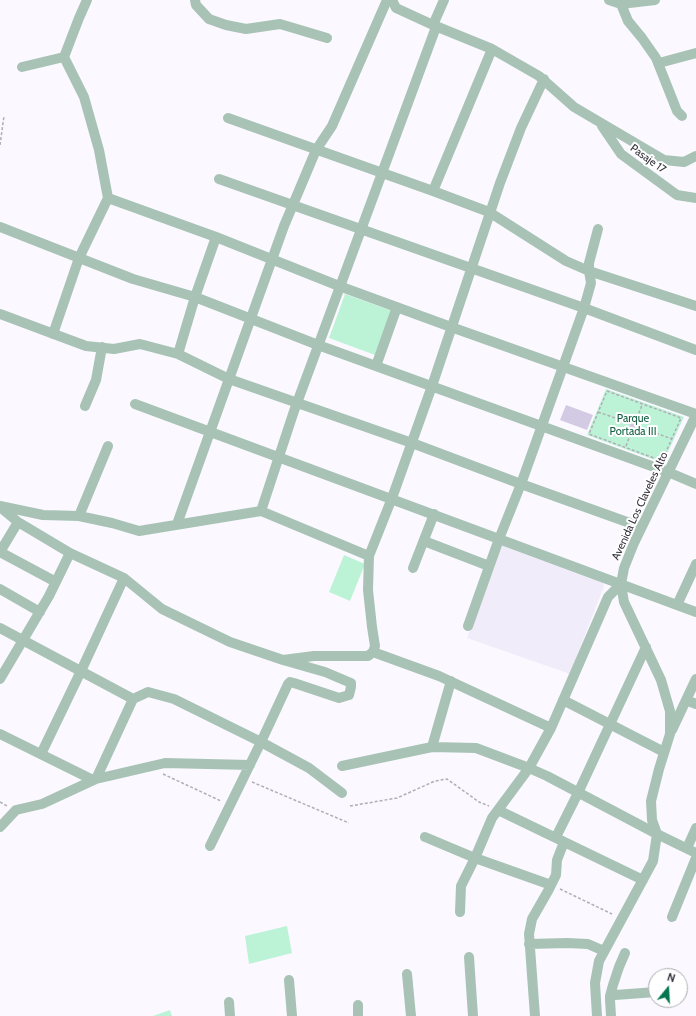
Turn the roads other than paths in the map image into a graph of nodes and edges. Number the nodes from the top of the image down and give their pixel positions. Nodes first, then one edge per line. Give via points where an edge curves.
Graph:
1 (87, 0) edge
2 (195, 0) edge
3 (387, 0) edge
4 (392, 0) edge
5 (444, 0) edge
6 (609, 0) edge
7 (655, 0) edge
8 (621, 2) edge
9 (435, 26) junction
10 (327, 38) dead end
11 (492, 50) junction
12 (696, 53) edge
13 (64, 57) junction
14 (659, 63) junction
15 (22, 67) dead end
16 (544, 80) junction
17 (682, 116) dead end
18 (228, 118) dead end
19 (600, 122) junction
20 (316, 149) junction
21 (696, 156) edge
22 (382, 173) junction
23 (219, 179) dead end
24 (433, 191) junction
25 (108, 198) junction
26 (696, 198) edge
27 (292, 205) junction
28 (490, 212) junction
29 (0, 227) edge
30 (361, 229) junction
31 (598, 229) dead end
32 (216, 237) junction
33 (79, 258) junction
34 (272, 260) junction
35 (472, 268) junction
36 (589, 271) junction
37 (340, 286) junction
38 (195, 297) junction
39 (696, 306) edge
40 (397, 307) junction
41 (584, 308) junction
42 (0, 314) edge
43 (250, 318) junction
44 (452, 327) junction
45 (52, 334) junction
46 (318, 345) junction
47 (102, 348) junction
48 (696, 350) edge
49 (178, 354) junction
50 (376, 366) junction
51 (562, 366) junction
52 (229, 379) junction
53 (432, 386) junction
54 (297, 402) junction
55 (135, 404) dead end
56 (85, 406) dead end
57 (696, 414) edge
58 (542, 426) junction
59 (210, 432) junction
60 (412, 443) junction
61 (108, 446) dead end
62 (278, 457) junction
63 (668, 472) junction
64 (521, 484) junction
65 (696, 484) edge
66 (392, 498) junction
67 (0, 506) edge
68 (261, 511) junction
69 (434, 514) junction
70 (79, 516) junction
71 (18, 522) junction
72 (176, 524) junction
73 (641, 527) junction
74 (499, 539) junction
75 (424, 541) junction
76 (0, 552) edge
77 (70, 553) junction
78 (369, 556) junction
79 (696, 564) edge
80 (489, 566) junction
81 (413, 568) dead end
82 (124, 578) junction
83 (56, 582) junction
84 (621, 584) junction
85 (0, 589) edge
86 (677, 605) junction
87 (40, 612) junction
88 (696, 612) edge
89 (468, 626) dead end
90 (0, 628) edge
91 (23, 641) junction
92 (646, 647) junction
93 (373, 652) junction
94 (284, 660) junction
95 (82, 671) junction
96 (0, 679) edge
97 (696, 679) edge
98 (451, 681) junction
99 (133, 698) junction
100 (563, 700) junction
101 (691, 702) edge
102 (610, 724) junction
103 (551, 728) junction
104 (0, 734) edge
105 (670, 734) junction
106 (261, 742) junction
107 (432, 747) junction
108 (664, 752) junction
109 (41, 754) junction
110 (250, 765) junction
111 (342, 766) dead end
112 (529, 768) junction
113 (94, 780) junction
114 (342, 793) dead end
115 (578, 793) junction
116 (498, 810) junction
117 (0, 827) edge
118 (696, 828) edge
119 (656, 834) junction
120 (426, 837) dead end
121 (560, 839) junction
122 (210, 846) dead end
123 (692, 850) edge
124 (475, 858) junction
125 (696, 858) edge
126 (643, 880) junction
127 (551, 885) junction
128 (460, 912) dead end
129 (672, 917) dead end
130 (529, 944) junction
131 (604, 951) junction
132 (625, 953) dead end
133 (469, 957) dead end
134 (407, 974) dead end
135 (289, 980) dead end
136 (648, 992) edge
137 (610, 996) junction
138 (229, 1002) dead end
139 (358, 1005) dead end
140 (230, 1016) edge
141 (292, 1016) edge
142 (358, 1016) edge
143 (411, 1016) edge
144 (473, 1016) edge
145 (535, 1016) edge
146 (597, 1016) edge
147 (611, 1016) edge

1 - 13 street
2 - 10 street via 196,5 209,19 226,25 246,29 280,24
3 - 20 street via 332,126
4 - 9 street via 396,8
5 - 9 street
6 - 8 street
7 - 8 street
8 - 14 street via 628,21
9 - 11 street
9 - 22 street
11 - 16 street
11 - 24 street
12 - 14 street
13 - 15 street
13 - 25 street via 84,97 99,150
14 - 17 street via 676,111
16 - 19 street via 574,107
16 - 28 street via 521,128
18 - 20 street
19 - 21 street via 664,160 684,162
19 - 26 street, Pasaje 17 via 621,154 678,194
20 - 22 street
20 - 27 street
22 - 24 street
22 - 30 street
23 - 27 street
24 - 28 street
25 - 32 street
25 - 33 street
27 - 30 street
27 - 34 street
28 - 35 street
28 - 36 street via 566,261
29 - 33 street
30 - 35 street
30 - 37 street
31 - 36 street
32 - 34 street
32 - 38 street
33 - 38 street via 133,279
33 - 45 street
34 - 37 street
34 - 43 street
35 - 41 street
35 - 44 street
36 - 39 street
36 - 41 street via 591,283
37 - 40 street
37 - 46 street
38 - 43 street
38 - 49 street
40 - 44 street
40 - 50 street
41 - 48 street
41 - 51 street
42 - 45 street
43 - 46 street
43 - 52 street
44 - 51 street
44 - 53 street
45 - 47 street via 86,346
46 - 50 street
46 - 54 street
47 - 49 street via 114,349 140,344
47 - 56 street via 96,380
49 - 52 street
50 - 53 street
51 - 57 street
51 - 58 street
52 - 54 street
52 - 59 street
53 - 58 street
53 - 60 street
54 - 60 street
54 - 62 street
55 - 59 street
57 - 63 street, Avenida Los Claveles Alto
58 - 63 street
58 - 64 street
59 - 62 street
59 - 72 street
60 - 64 street
60 - 66 street
61 - 70 street
62 - 66 street
62 - 68 street
63 - 65 street
63 - 73 street, Avenida Los Claveles Alto
64 - 73 street
64 - 74 street
66 - 69 street
66 - 78 street
67 - 70 street via 43,515
67 - 71 street
68 - 72 street
68 - 78 street
69 - 74 street
69 - 75 street
70 - 72 street via 139,530
71 - 76 street
71 - 77 street
73 - 84 street, Avenida Los Claveles Alto via 624,568
74 - 80 street
74 - 84 street
75 - 80 street
75 - 81 street
76 - 83 street
77 - 82 street
77 - 83 street
78 - 93 street via 368,590 376,646
79 - 86 street
80 - 89 street
82 - 94 street via 162,610 230,642
82 - 95 street
83 - 87 street
84 - 86 street
84 - 92 street, Avenida Los Claveles Alto via 624,602
84 - 100 street via 608,597
85 - 87 street
86 - 88 street
87 - 91 street
90 - 91 street
91 - 95 street
91 - 96 street
92 - 102 street
92 - 105 street, Avenida Los Claveles Alto via 661,680 670,711
93 - 94 street via 368,656 314,656
93 - 98 street
94 - 106 street via 351,683 349,695 339,698 290,682
95 - 99 street
95 - 109 street
97 - 101 street
98 - 103 street
98 - 107 street
99 - 106 street via 148,692 174,700
99 - 113 street
100 - 102 street
100 - 103 street
101 - 105 street
102 - 108 street
102 - 115 street
103 - 112 street
104 - 109 street
105 - 108 street, Avenida Los Claveles Alto
106 - 110 street
106 - 114 street via 309,768
107 - 111 street
107 - 112 street via 476,748
108 - 119 street, Avenida Los Claveles Alto via 651,801
109 - 113 street
110 - 113 street via 165,763
110 - 122 street
112 - 115 street
112 - 116 street
113 - 117 street via 42,804 16,810
115 - 119 street
115 - 121 street
116 - 121 street
116 - 124 street
118 - 123 street
119 - 123 street
119 - 126 street, Avenida Los Claveles Alto via 653,861
120 - 124 street
121 - 126 street
121 - 127 street via 556,875
124 - 127 street
124 - 128 street via 461,886
125 - 129 street
126 - 131 street, Avenida Los Claveles Alto
127 - 130 street via 532,919
130 - 131 street via 588,944
130 - 145 street
131 - 146 street, Avenida Los Claveles Alto via 599,961 595,983
132 - 137 street
133 - 144 street
134 - 143 street
135 - 141 street
136 - 137 street
137 - 147 street
138 - 140 street
139 - 142 street

